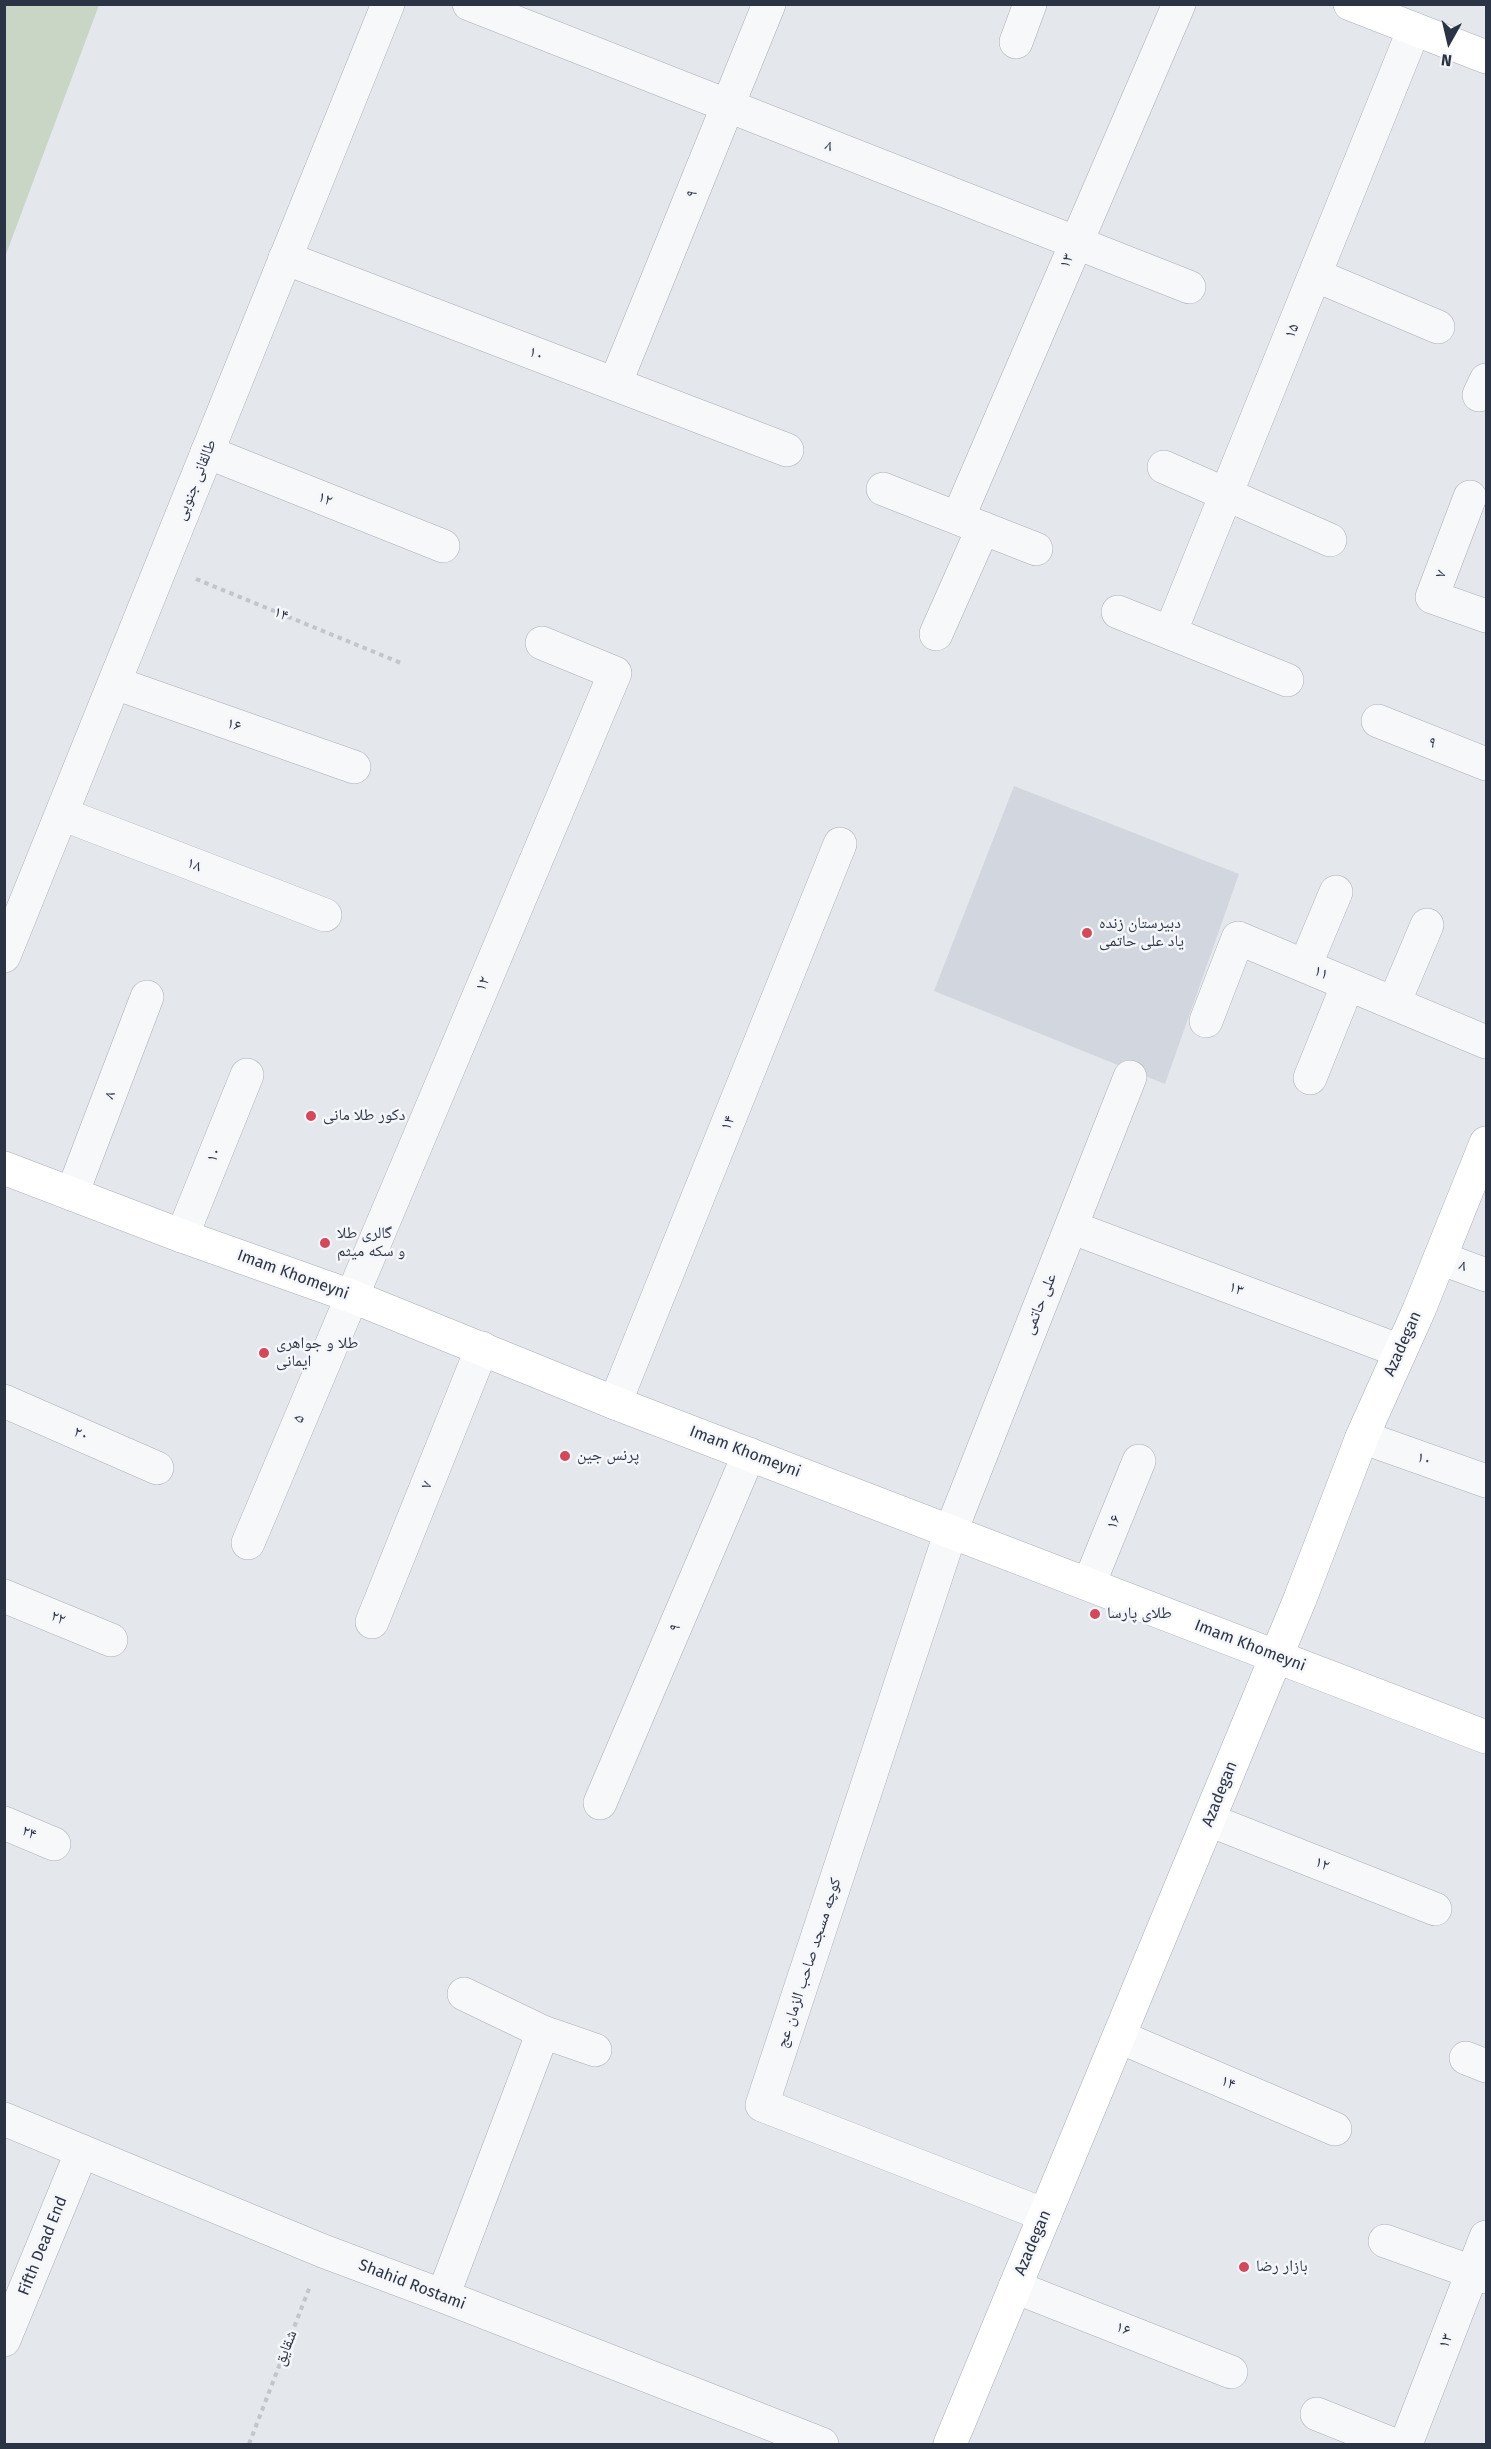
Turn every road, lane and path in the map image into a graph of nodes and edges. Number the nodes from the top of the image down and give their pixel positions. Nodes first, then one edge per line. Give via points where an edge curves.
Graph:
1 (388, 4) edge
2 (469, 4) edge
3 (770, 4) edge
4 (1030, 4) edge
5 (1179, 4) edge
6 (1364, 7) edge
7 (1414, 29) junction
8 (1016, 42) dead end
9 (1486, 57) edge
10 (728, 106) junction
11 (1076, 242) junction
12 (285, 258) junction
13 (1315, 275) junction
14 (1189, 287) dead end
15 (1438, 327) dead end
16 (615, 384) junction
17 (787, 450) dead end
18 (207, 452) junction
19 (1164, 467) dead end
20 (883, 489) dead end
21 (1226, 495) junction
22 (1470, 497) dead end
23 (970, 523) junction
24 (1330, 540) dead end
25 (443, 546) dead end
26 (1036, 549) dead end
27 (162, 565) junction
28 (1118, 612) dead end
29 (1486, 616) edge
30 (1170, 633) junction
31 (936, 634) dead end
32 (542, 643) dead end
33 (401, 663) dead end
34 (1287, 680) dead end
35 (115, 683) junction
36 (1378, 721) dead end
37 (1486, 764) edge
38 (354, 767) dead end
39 (62, 814) junction
40 (840, 844) dead end
41 (1336, 892) dead end
42 (325, 915) dead end
43 (1427, 925) dead end
44 (4, 956) edge
45 (1305, 966) junction
46 (1348, 984) junction
47 (147, 997) dead end
48 (1394, 1003) junction
49 (1206, 1021) dead end
50 (1486, 1042) edge
51 (247, 1075) dead end
52 (1130, 1077) dead end
53 (1310, 1078) dead end
54 (1486, 1143) edge
55 (4, 1168) edge
56 (72, 1194) junction
57 (1071, 1227) junction
58 (182, 1236) junction
59 (1440, 1258) junction
60 (1486, 1275) edge
61 (351, 1296) junction
62 (482, 1348) junction
63 (1400, 1351) junction
64 (4, 1401) edge
65 (615, 1402) junction
66 (1362, 1437) junction
67 (749, 1454) junction
68 (1139, 1461) dead end
69 (158, 1468) dead end
70 (1486, 1481) edge
71 (951, 1531) junction
72 (248, 1543) dead end
73 (1089, 1584) junction
74 (4, 1596) edge
75 (372, 1622) dead end
76 (111, 1640) dead end
77 (1276, 1656) junction
78 (1486, 1737) edge
79 (600, 1803) dead end
80 (1209, 1820) junction
81 (4, 1823) edge
82 (54, 1844) dead end
83 (1435, 1909) dead end
84 (464, 1994) dead end
85 (543, 2032) junction
86 (1120, 2037) junction
87 (595, 2050) dead end
88 (4, 2120) edge
89 (1335, 2129) dead end
90 (82, 2151) junction
91 (1045, 2215) junction
92 (1486, 2237) edge
93 (1386, 2241) dead end
94 (323, 2252) junction
95 (1480, 2275) edge
96 (1015, 2287) junction
97 (444, 2296) junction
98 (4, 2340) edge
99 (1231, 2372) dead end
100 (1317, 2414) dead end
101 (249, 2445) edge
102 (822, 2445) edge
103 (950, 2445) edge
104 (1392, 2445) edge
105 (1406, 2445) edge

1 - 12 street, طالقانی جنوبی
2 - 10 street, ۸
3 - 10 street, ۹
4 - 8 street
5 - 11 street, ۱۳
6 - 7 main road
7 - 9 main road
7 - 13 street, ۱۵
10 - 11 street, ۸
10 - 16 street, ۹
11 - 14 street, ۸
11 - 23 street, ۱۳
12 - 16 street, ۱۰
12 - 18 street, طالقانی جنوبی
13 - 15 street
13 - 21 street, ۱۵
16 - 17 street, ۱۰
18 - 25 street, ۱۲
18 - 27 street, طالقانی جنوبی
19 - 21 street
20 - 23 street
21 - 24 street
21 - 30 street, ۱۵
22 - 29 street, ۷ via 1432,597
23 - 26 street
23 - 31 street, ۱۳
27 - 33 path, ۱۴
27 - 35 street, طالقانی جنوبی
28 - 30 street
30 - 34 street
32 - 61 street, ۱۲ via 615,673
35 - 38 street, ۱۶
35 - 39 street, طالقانی جنوبی
36 - 37 street, ۹
39 - 42 street, ۱۸
39 - 44 street, طالقانی جنوبی
40 - 65 street, ۱۴
41 - 45 street
43 - 48 street
45 - 46 street, ۱۱
45 - 49 street, ۱۱ via 1238,938
46 - 48 street, ۱۱
46 - 53 street
47 - 56 street, ۸
48 - 50 street, ۱۱
51 - 58 street, ۱۰
52 - 57 street, علی حاتمی
54 - 59 main road, Azadegan
55 - 56 main road, Imam Khomeyni
56 - 58 main road, Imam Khomeyni
57 - 63 street, ۱۳
57 - 71 street, علی حاتمی
58 - 61 main road, Imam Khomeyni
59 - 60 street, ۸
59 - 63 main road, Azadegan
61 - 62 main road, Imam Khomeyni
61 - 72 street, ۵
62 - 65 main road, Imam Khomeyni
62 - 75 street, ۷
63 - 66 main road, Azadegan
64 - 69 street, ۲۰
65 - 67 main road, Imam Khomeyni
66 - 70 street, ۱۰
66 - 77 main road, Azadegan
67 - 71 main road, Imam Khomeyni
67 - 79 street, ۹
68 - 73 street, ۱۶
71 - 73 main road, Imam Khomeyni
71 - 91 street, کوچه مسجد صاحب الزمان عج via 762,2105
73 - 77 main road, Imam Khomeyni
74 - 76 street, ۲۲
77 - 78 main road, Imam Khomeyni
77 - 80 main road, Azadegan
80 - 83 street, ۱۲
80 - 86 main road, Azadegan
81 - 82 street, ۲۴
84 - 85 street
85 - 87 street
85 - 97 street
86 - 89 street, ۱۴
86 - 91 main road, Azadegan
88 - 90 street, Shahid Rostami
90 - 94 street, Shahid Rostami
90 - 98 street, Fifth Dead End
91 - 96 main road, Azadegan
92 - 95 street, ۱۳
93 - 95 street
94 - 97 street, Shahid Rostami
94 - 101 path, شقایق
95 - 105 street, ۱۳
96 - 99 street, ۱۶
96 - 103 main road, Azadegan
97 - 102 street, Shahid Rostami
100 - 104 street

